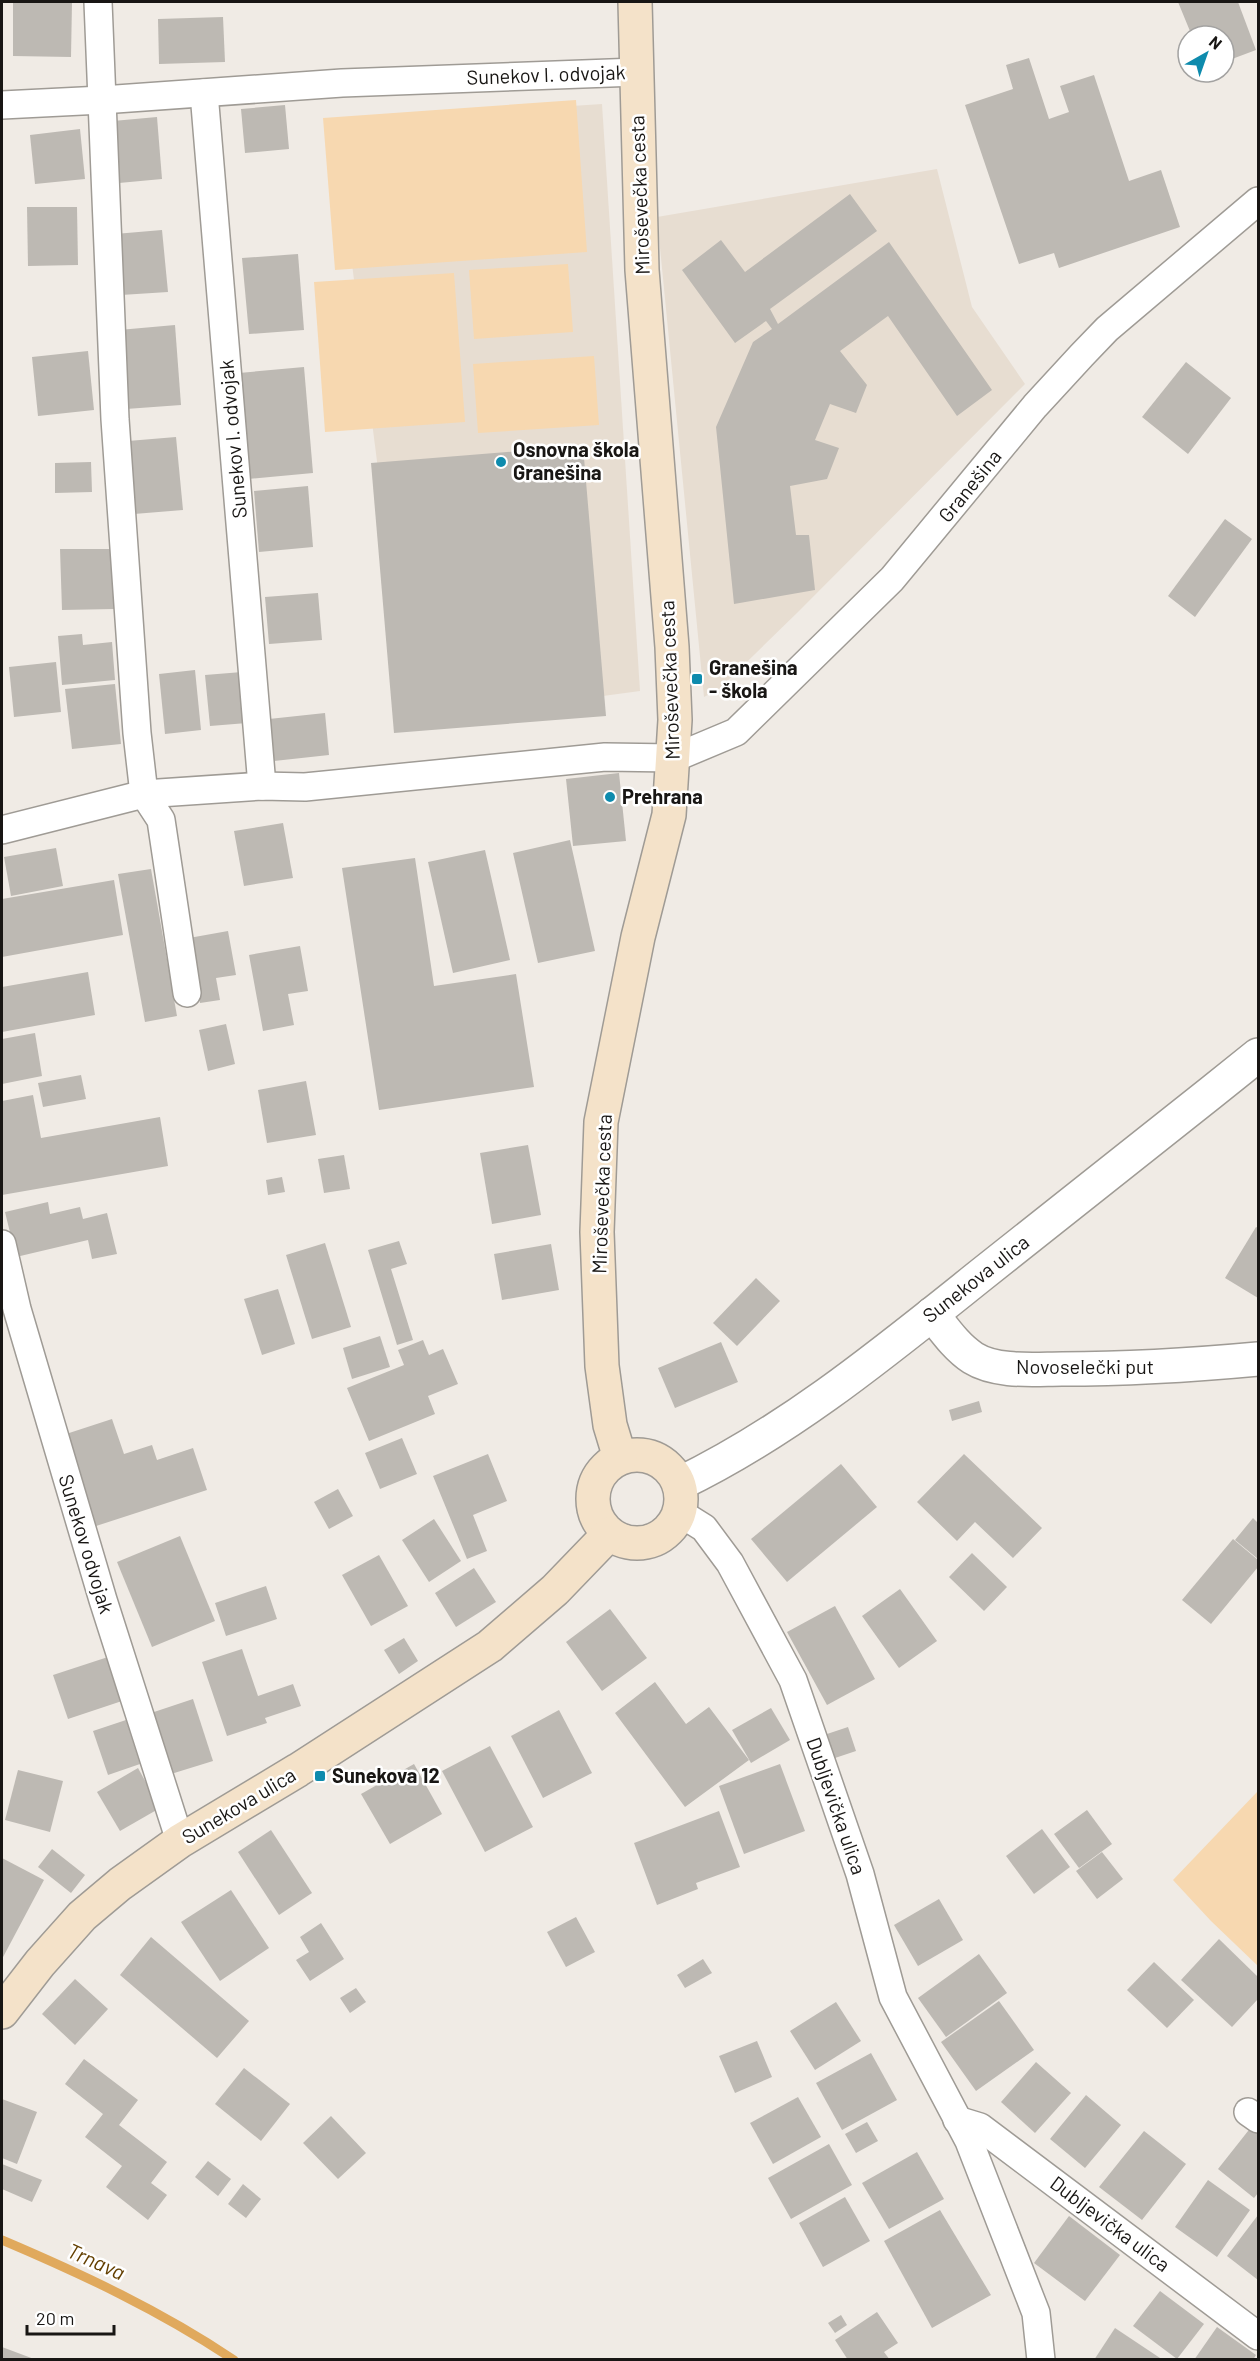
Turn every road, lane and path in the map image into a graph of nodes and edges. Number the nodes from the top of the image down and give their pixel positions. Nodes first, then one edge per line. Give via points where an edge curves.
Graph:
1 (98, 2) edge
2 (635, 2) edge
3 (637, 72) junction
4 (204, 93) junction
5 (102, 100) junction
6 (2, 105) edge
7 (1258, 201) edge
8 (674, 759) junction
9 (262, 786) junction
10 (144, 794) junction
11 (2, 830) edge
12 (187, 993) dead end
13 (1258, 1055) edge
14 (2, 1244) edge
15 (933, 1314) junction
16 (1258, 1359) edge
17 (620, 1458) junction
18 (679, 1498) junction
19 (609, 1534) junction
20 (180, 1840) junction
21 (2, 2012) edge
22 (957, 2120) junction
23 (1258, 2336) edge
24 (1046, 2356) edge

1 - 5 street
2 - 3 main road, Miroševečka cesta
3 - 4 street, Sunekov I. odvojak via 342,83
3 - 8 main road, Miroševečka cesta via 642,270 672,647
4 - 5 street, Sunekov I. odvojak
4 - 9 street, Sunekov I. odvojak
5 - 6 street, Sunekov I. odvojak
5 - 10 street via 115,419
7 - 8 street, Granešina via 1107,329 1069,368 892,579 736,732
8 - 9 street via 605,757 304,787
8 - 17 main road, Miroševečka cesta via 669,815 638,937 601,1122 597,1232 602,1366 610,1425
9 - 10 street
10 - 11 street
10 - 12 street via 161,820
13 - 15 street, Sunekova ulica
14 - 20 street, Sunekov odvojak via 17,1309 103,1600
15 - 16 street, Novoselečki put via 973,1358 994,1366 1165,1368
15 - 18 street, Sunekova ulica
17 - 18 main road via 634,1454 662,1461 672,1471
17 - 19 main road via 607,1466 593,1493 593,1508
18 - 19 main road via 673,1526 663,1536 636,1544
18 - 22 street, Dubljevička ulica via 730,1563 793,1680 860,1874 893,1997
19 - 20 main road, Sunekova ulica via 555,1590 490,1646 298,1770
20 - 21 main road, Sunekova ulica via 82,1916
22 - 23 street, Dubljevička ulica via 980,2127
22 - 24 street, Dubljevička ulica via 969,2141 1036,2313

